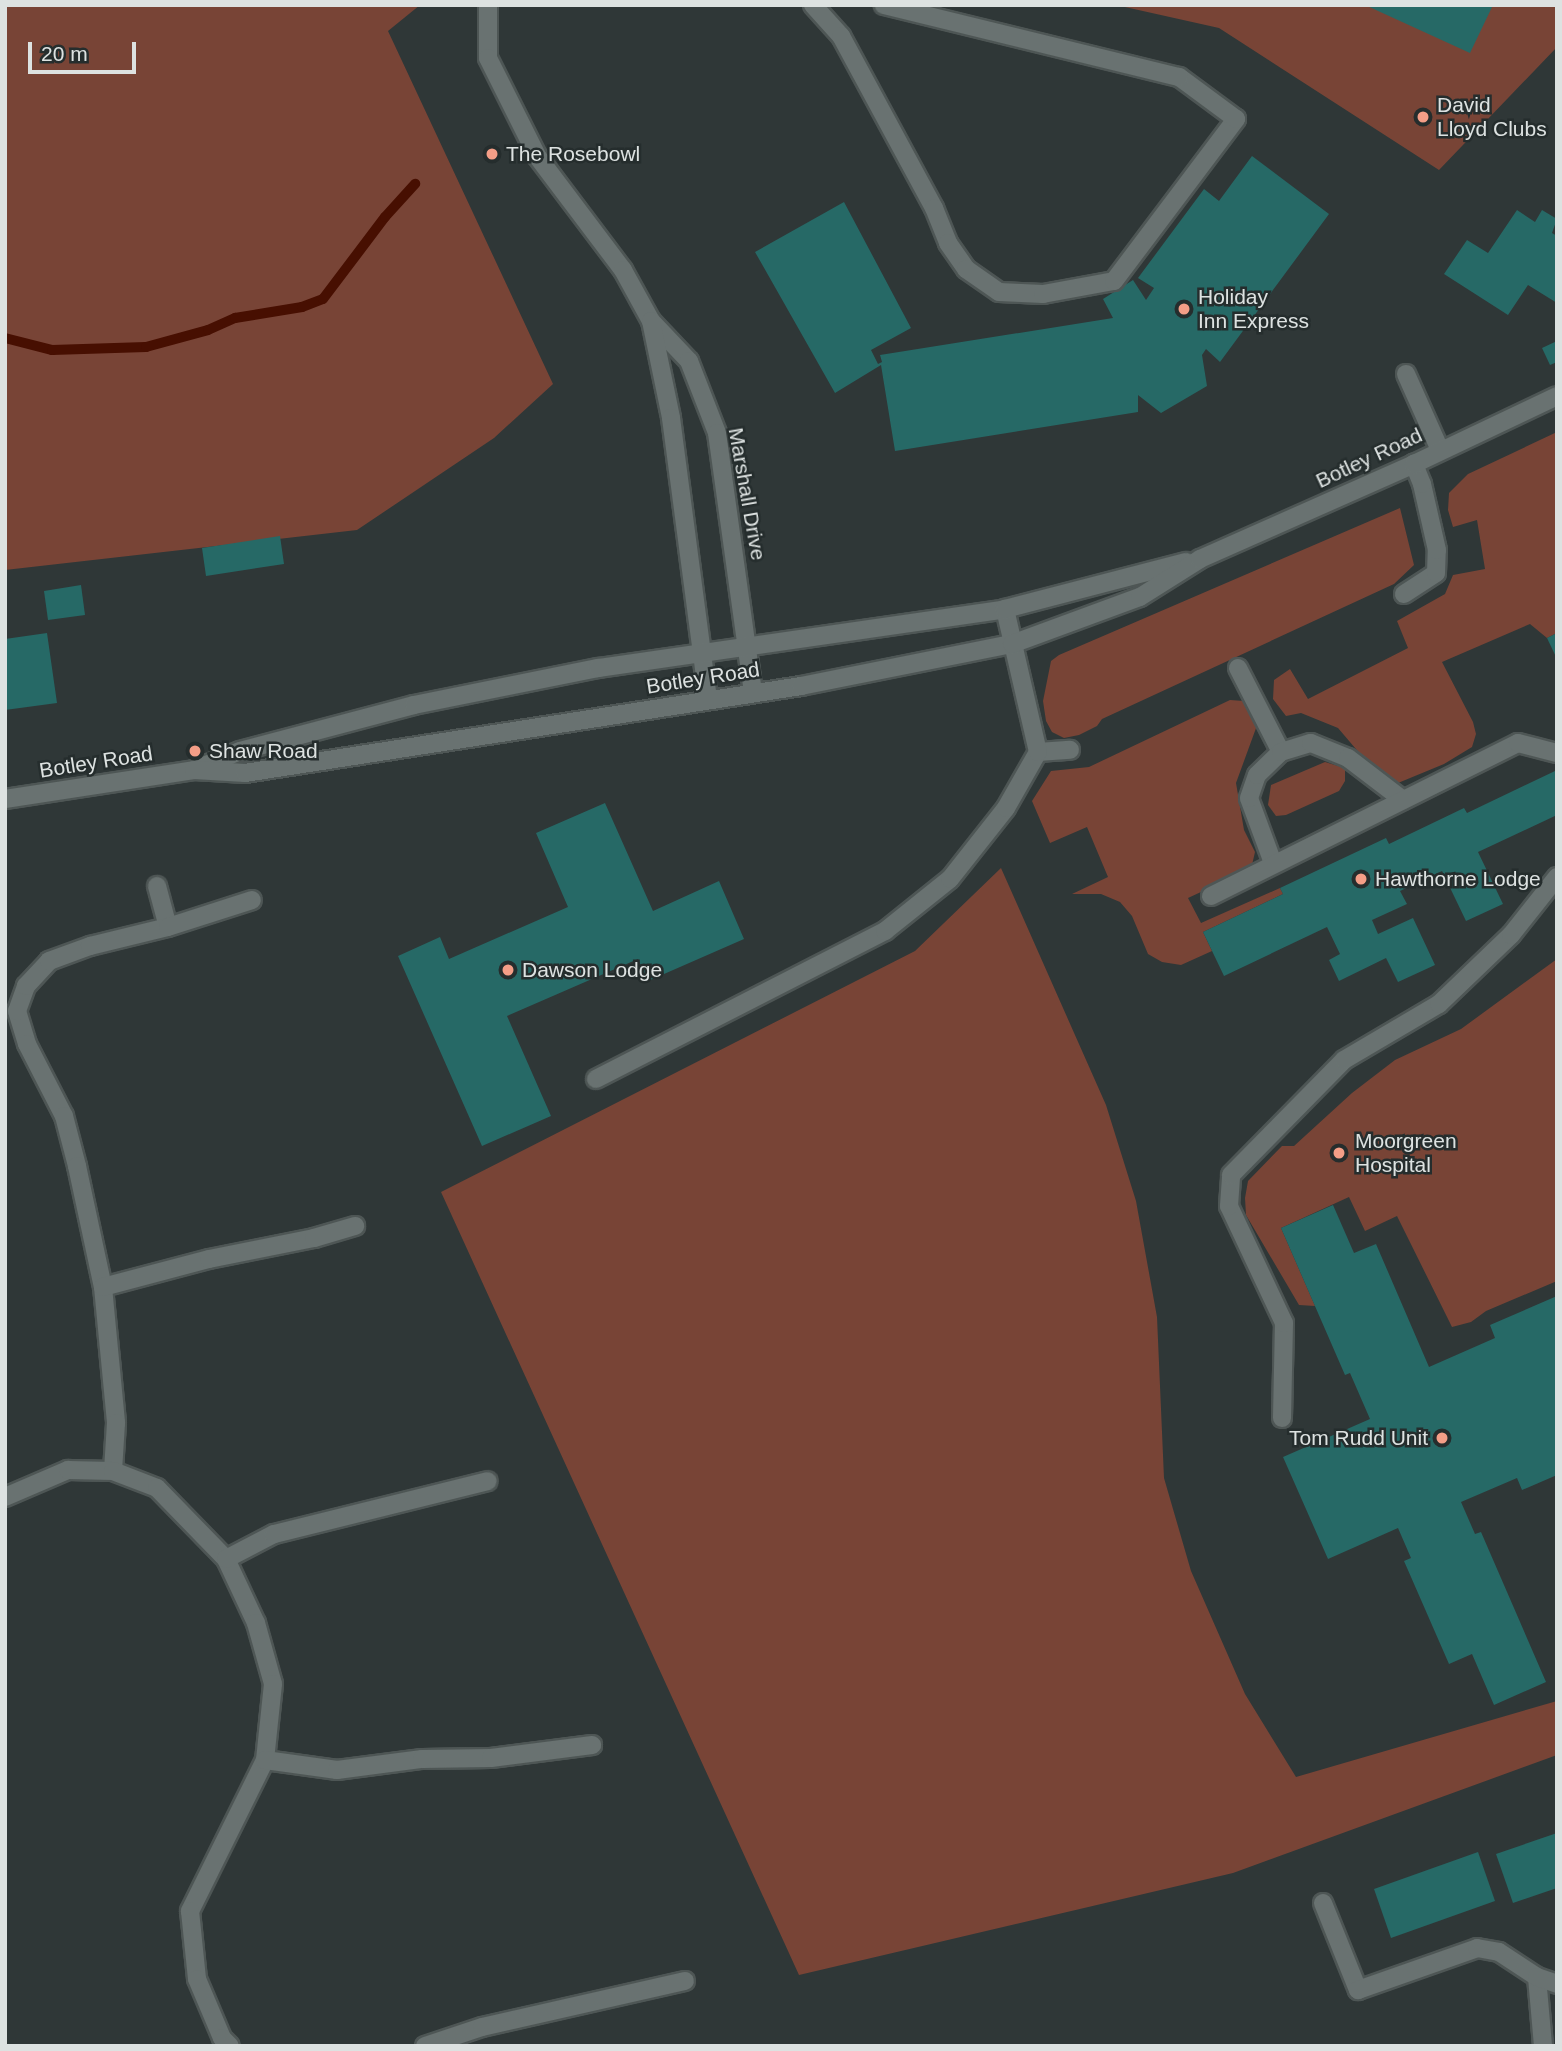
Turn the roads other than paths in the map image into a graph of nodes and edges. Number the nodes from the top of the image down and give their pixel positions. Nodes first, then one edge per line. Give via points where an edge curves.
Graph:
1 (488, 5) edge
2 (813, 5) edge
3 (884, 5) edge
4 (651, 321) junction
5 (1406, 374) dead end
6 (1557, 396) edge
7 (1440, 450) junction
8 (1414, 464) junction
9 (1200, 559) junction
10 (1404, 594) dead end
11 (1005, 609) junction
12 (1012, 644) junction
13 (747, 645) junction
14 (701, 652) junction
15 (1238, 668) dead end
16 (753, 693) junction
17 (708, 700) junction
18 (1070, 750) dead end
19 (1038, 752) junction
20 (1281, 752) junction
21 (1557, 753) edge
22 (194, 770) junction
23 (5, 799) edge
24 (1403, 800) junction
25 (1273, 863) junction
26 (1557, 877) edge
27 (157, 886) dead end
28 (1211, 896) dead end
29 (253, 900) dead end
30 (168, 927) junction
31 (11, 1010) edge
32 (596, 1079) dead end
33 (355, 1226) dead end
34 (103, 1287) junction
35 (1282, 1418) dead end
36 (113, 1471) junction
37 (488, 1480) dead end
38 (5, 1497) edge
39 (226, 1559) junction
40 (592, 1745) dead end
41 (265, 1759) junction
42 (1323, 1903) dead end
43 (1537, 1977) junction
44 (685, 1981) dead end
45 (1557, 1984) edge
46 (230, 2046) edge
47 (425, 2046) edge
48 (1543, 2046) edge

1 - 4 street, Marshall Drive via 488,58 537,156 623,270
2 - 3 street via 841,36 934,208 948,243 966,270 999,292 1043,295 1114,281 1236,118 1179,76
4 - 13 street, Marshall Drive via 689,361 716,433
4 - 14 street, Marshall Drive via 671,418
5 - 7 street
6 - 7 street, Botley Road
7 - 8 street, Botley Road
8 - 9 street, Botley Road
8 - 10 street via 1437,550 1436,573
9 - 11 street, Botley Road
9 - 12 street, Botley Road via 1140,597
11 - 12 street
11 - 13 street, Botley Road
12 - 16 street, Botley Road
12 - 19 street
13 - 14 street, Botley Road
13 - 16 street, Marshall Drive
14 - 17 street, Marshall Drive
14 - 22 street, Botley Road via 414,705 240,751
15 - 20 street
16 - 17 street, Botley Road
17 - 22 street, Botley Road via 245,773
18 - 19 street
19 - 32 street via 1006,808 950,879 885,931
20 - 24 street via 1311,744 1323,748 1348,758
20 - 25 street via 1257,775 1249,798
21 - 24 street via 1518,743
22 - 23 street, Botley Road
24 - 25 street
25 - 28 street
26 - 35 street via 1511,935 1440,1004 1344,1060 1231,1175 1229,1206 1284,1323
27 - 30 street
29 - 30 street
30 - 31 street via 49,961
31 - 34 street via 64,1116
33 - 34 street
34 - 36 street via 116,1423
36 - 38 street via 68,1470
36 - 39 street via 157,1488
37 - 39 street via 274,1534
39 - 41 street via 256,1623 273,1684
40 - 41 street via 337,1770
41 - 46 street via 190,1911 197,1979 222,2038
42 - 43 street via 1357,1990 1477,1948 1499,1952
43 - 45 street
43 - 48 street
44 - 47 street via 482,2027

